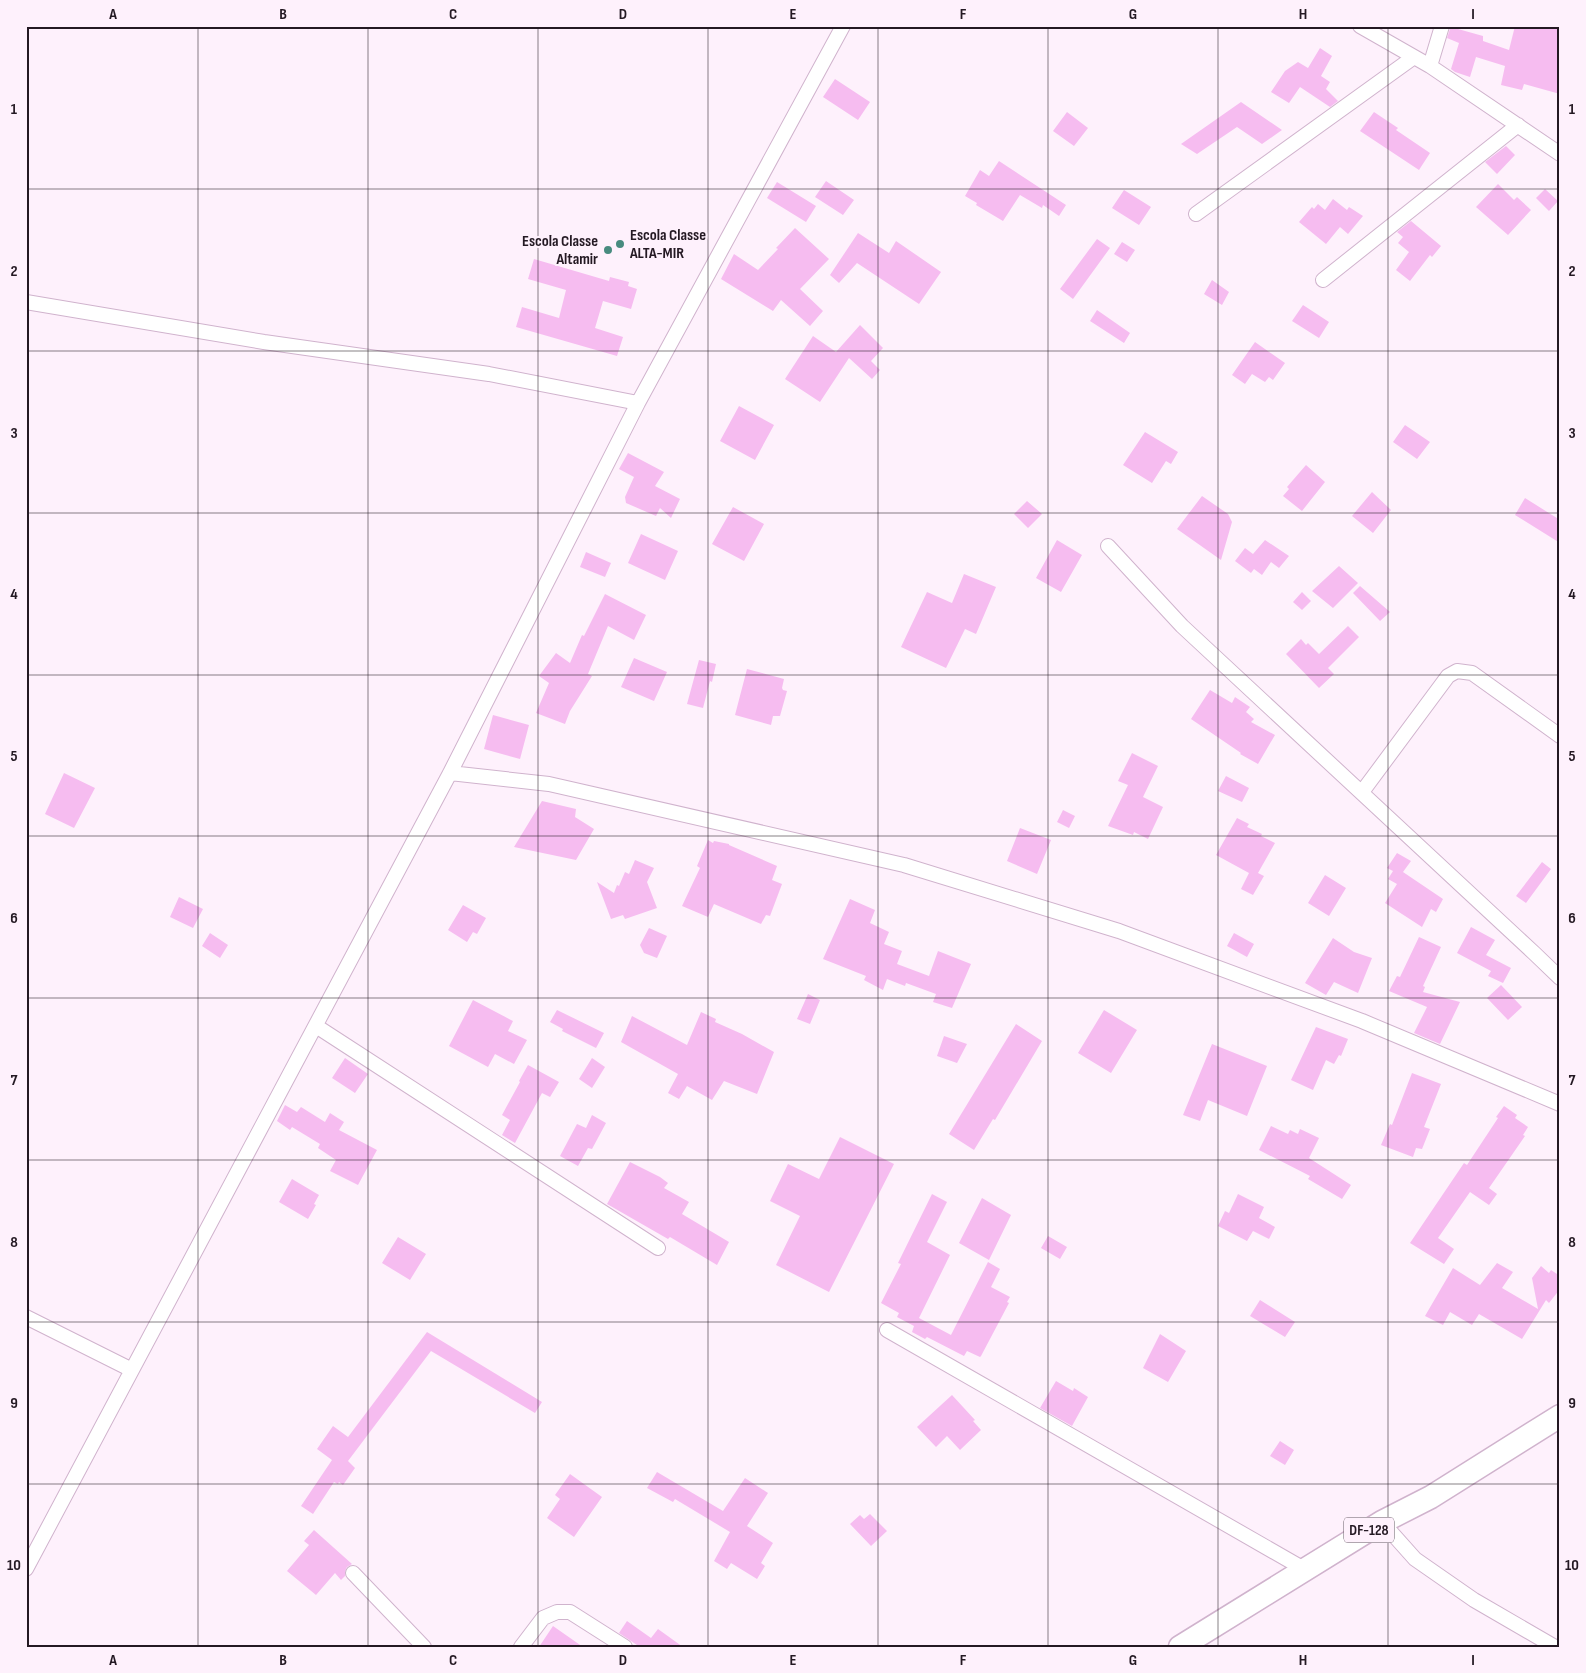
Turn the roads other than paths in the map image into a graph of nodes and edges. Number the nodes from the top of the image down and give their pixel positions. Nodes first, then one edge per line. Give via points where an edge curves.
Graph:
1 (843, 26) edge
2 (1360, 26) edge
3 (1442, 26) edge
4 (1414, 57) junction
5 (1430, 66) junction
6 (1518, 125) junction
7 (1560, 154) edge
8 (1196, 214) dead end
9 (1323, 280) dead end
10 (26, 302) edge
11 (638, 403) junction
12 (1108, 546) dead end
13 (1560, 736) edge
14 (450, 773) junction
15 (1362, 792) junction
16 (1560, 978) edge
17 (316, 1026) junction
18 (1560, 1104) edge
19 (658, 1248) dead end
20 (26, 1317) edge
21 (887, 1330) dead end
22 (132, 1370) junction
23 (1560, 1416) edge
24 (1382, 1522) junction
25 (26, 1570) edge
26 (1304, 1570) junction
27 (353, 1573) dead end
28 (424, 1647) edge
29 (520, 1647) edge
30 (625, 1647) edge
31 (1180, 1647) edge
32 (1554, 1647) edge

1 - 11 street
2 - 4 street
3 - 5 street
4 - 5 street
4 - 8 street
5 - 6 street
6 - 7 street
6 - 9 street
10 - 11 street via 264,342 489,374
11 - 14 street
12 - 15 street via 1182,626
13 - 15 street via 1472,673 1457,671 1448,676
14 - 17 street
14 - 18 street via 549,784 904,865 1128,934 1362,1021
15 - 16 street
17 - 19 street
17 - 22 street
20 - 22 street
21 - 26 street
22 - 25 street
23 - 24 main road, DF-128 / DF-128 via 1431,1497
24 - 26 main road, DF-128 / DF-128
24 - 32 street via 1415,1559 1474,1600
26 - 31 main road, DF-128 / DF-128
27 - 28 street
29 - 30 street via 543,1618 557,1612 570,1612

